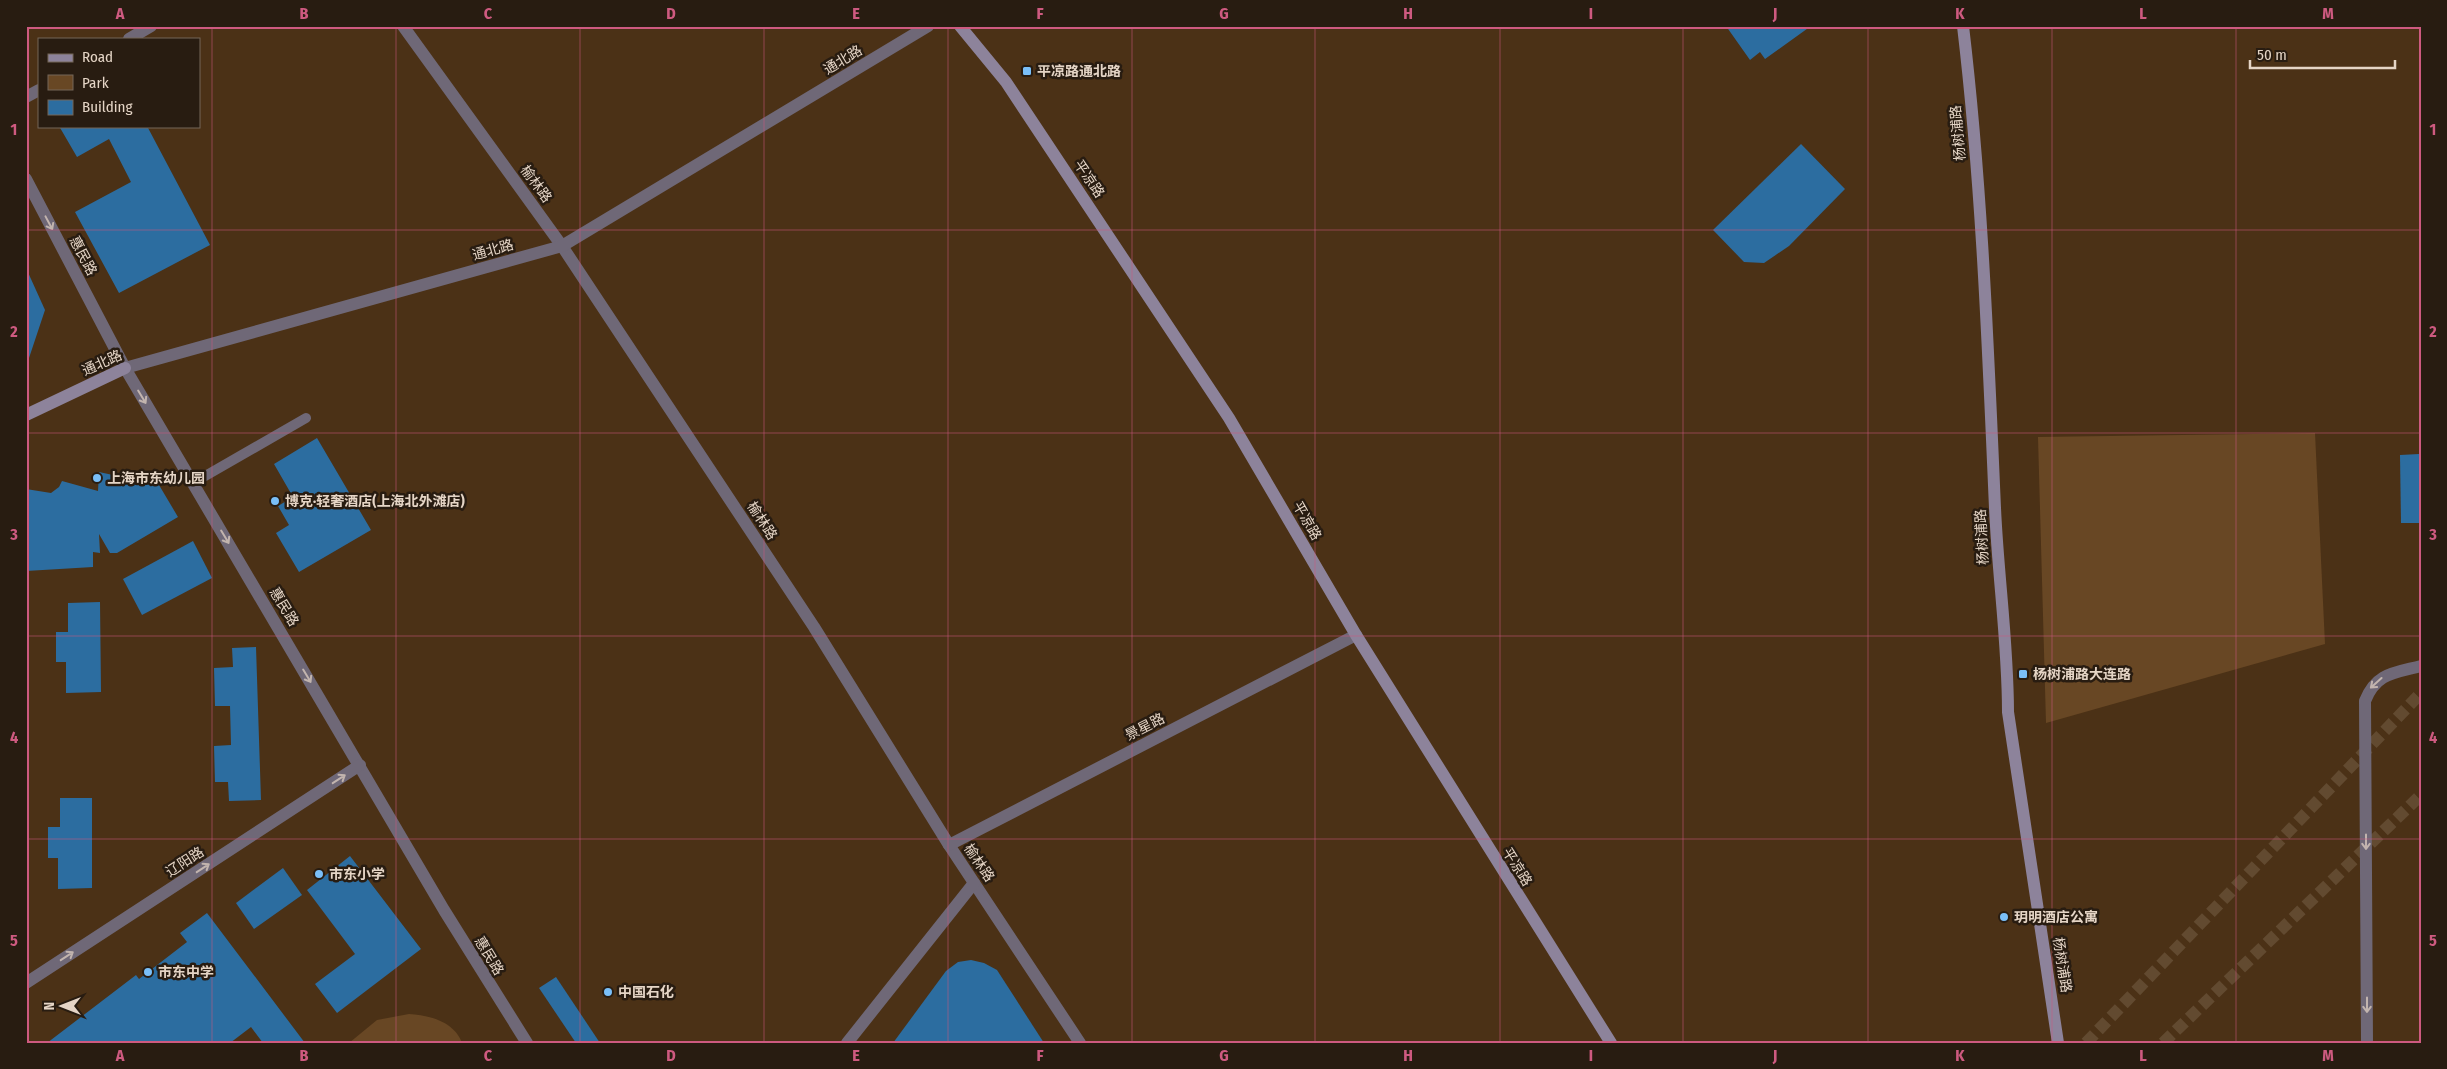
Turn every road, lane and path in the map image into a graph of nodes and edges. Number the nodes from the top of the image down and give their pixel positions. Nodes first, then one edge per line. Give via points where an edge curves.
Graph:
1 (152, 26) edge
2 (403, 26) edge
3 (928, 26) edge
4 (960, 26) edge
5 (1963, 26) edge
6 (131, 38) edge
7 (38, 91) edge
8 (26, 97) edge
9 (26, 179) edge
10 (562, 246) junction
11 (125, 368) junction
12 (26, 415) edge
13 (306, 418) dead end
14 (193, 483) junction
15 (1356, 635) junction
16 (2421, 666) edge
17 (360, 765) junction
18 (948, 845) junction
19 (974, 883) junction
20 (26, 983) edge
21 (527, 1043) edge
22 (847, 1043) edge
23 (1080, 1043) edge
24 (1611, 1043) edge
25 (2058, 1043) edge
26 (2368, 1043) edge

1 - 6 street
2 - 10 street, 榆林路
3 - 10 street, 通北路
4 - 15 main road, 平凉路 via 1006,82 1218,402
5 - 25 main road, 杨树浦路 via 1985,283 2008,712
7 - 8 street
9 -> 11 street, 惠民路
10 - 11 street, 通北路
10 - 18 street, 榆林路 via 814,627
11 - 12 main road, 通北路
11 -> 14 street, 惠民路
13 - 14 lane
14 -> 17 street, 惠民路
15 - 18 street, 景星路
15 - 24 main road, 平凉路
16 -> 26 street via 2376,681 2365,701
20 -> 17 street, 辽阳路
17 - 21 street, 惠民路
18 - 19 street, 榆林路
19 - 22 street
19 - 23 street, 榆林路

